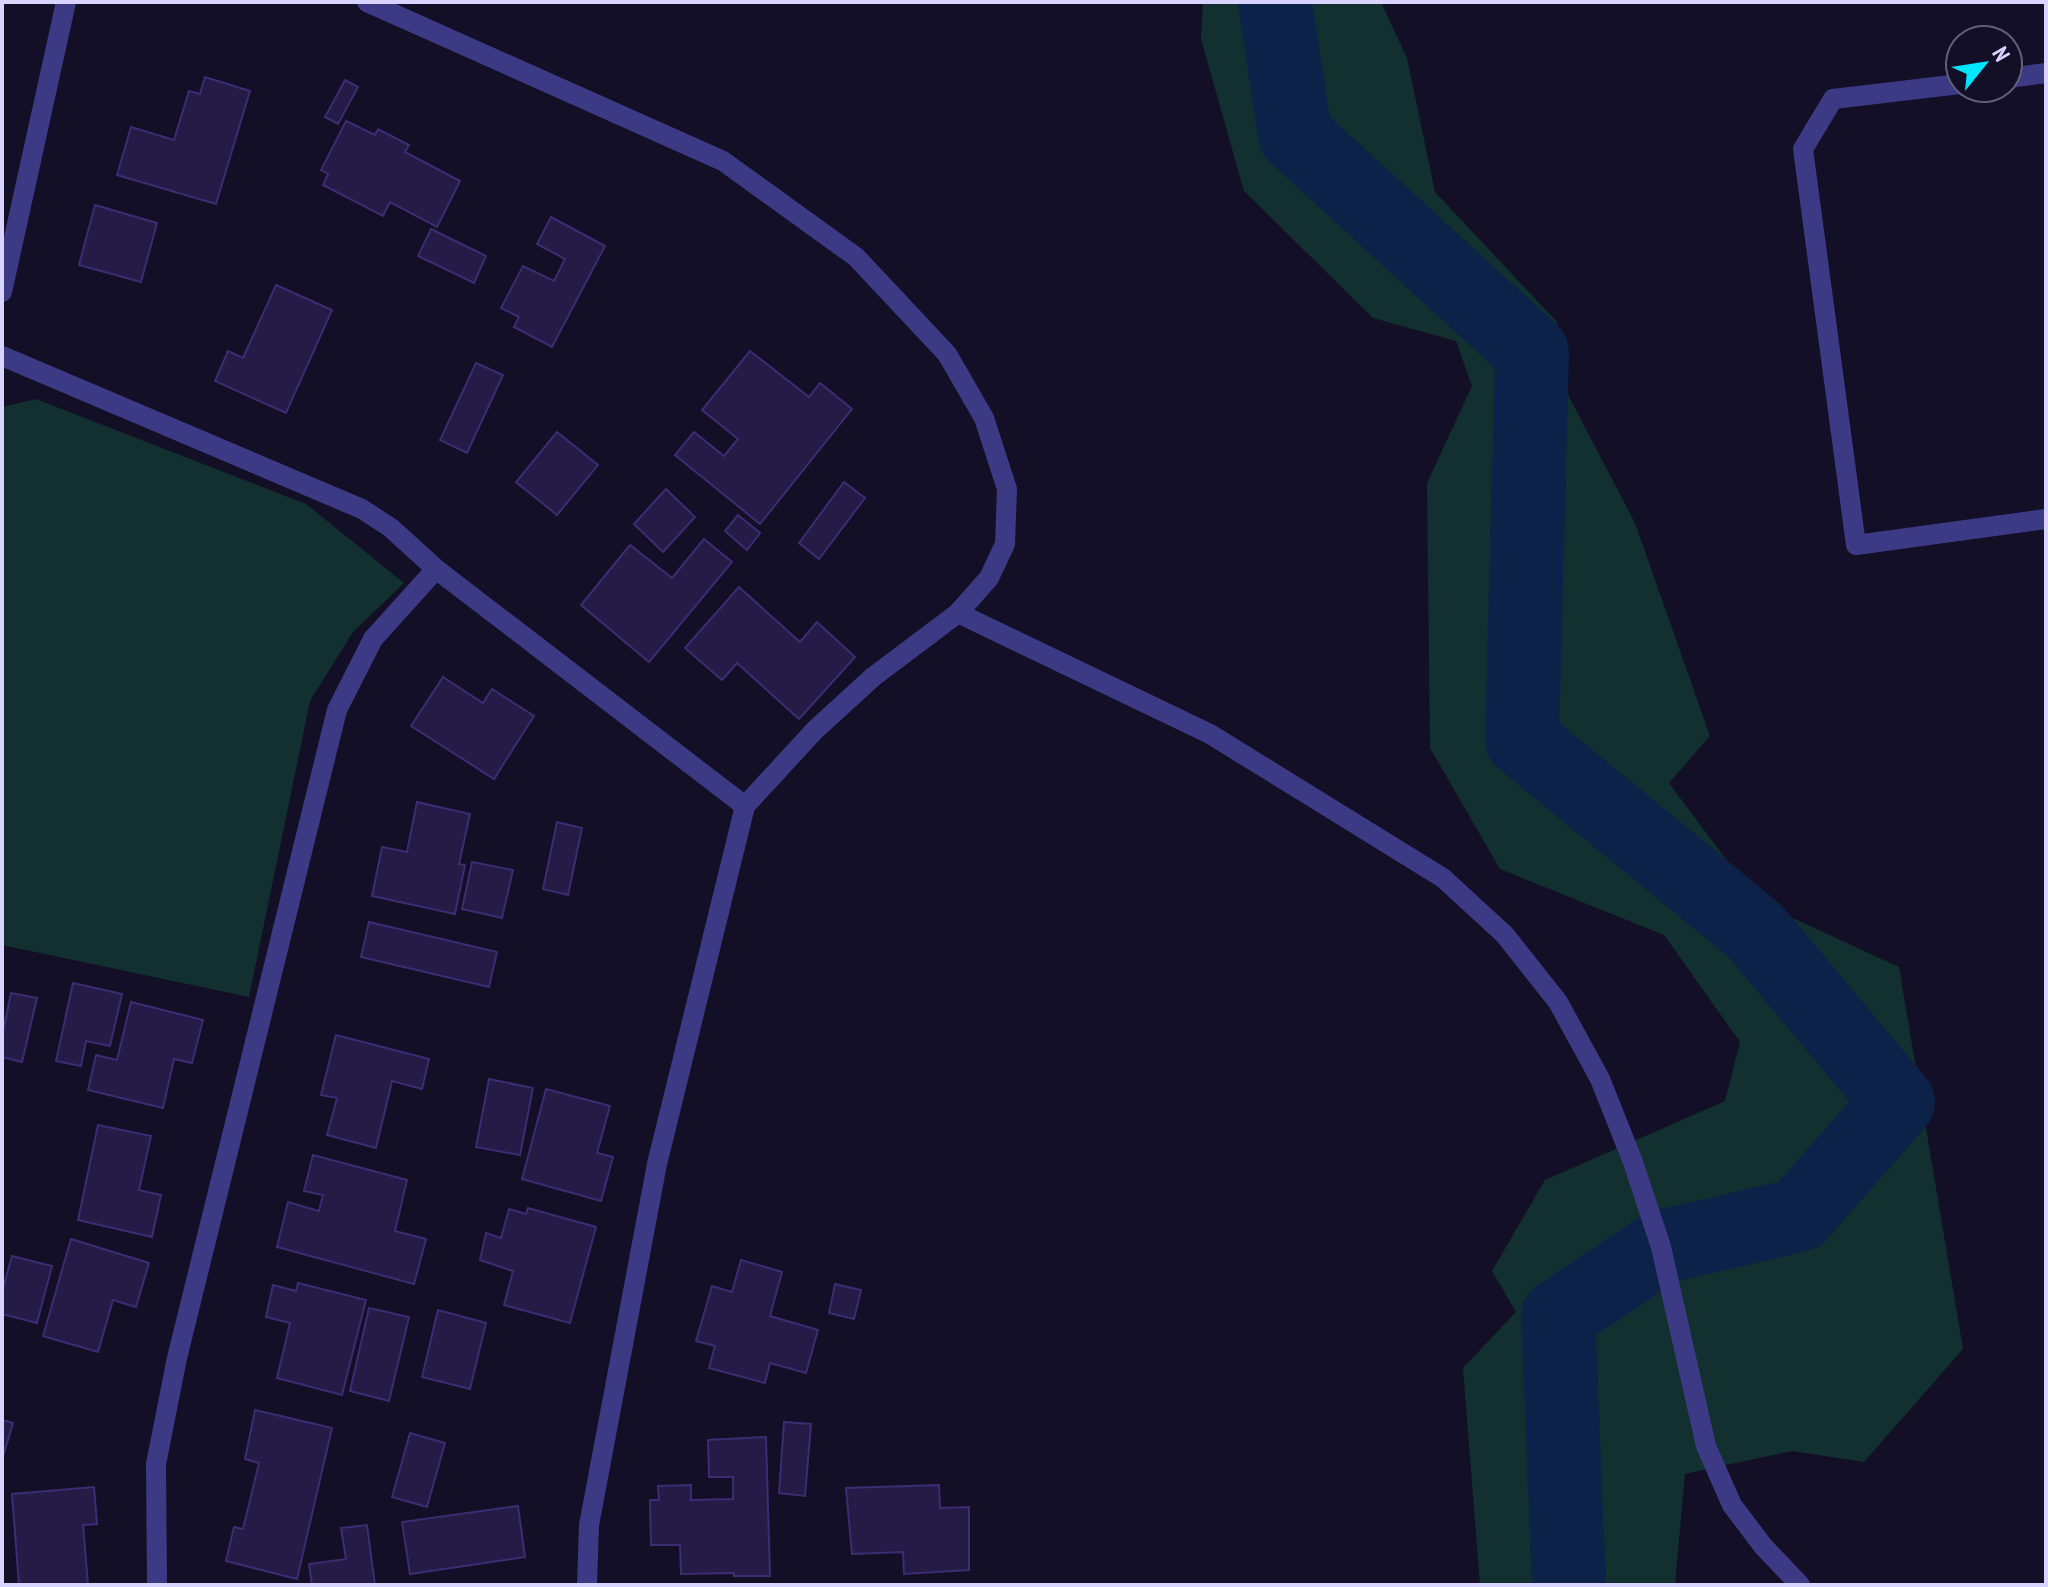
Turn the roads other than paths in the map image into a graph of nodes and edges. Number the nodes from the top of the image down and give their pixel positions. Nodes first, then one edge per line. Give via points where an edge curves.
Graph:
1 (66, 2) edge
2 (367, 2) edge
3 (2046, 73) edge
4 (2024, 76) edge
5 (1944, 86) edge
6 (2, 292) edge
7 (2, 356) edge
8 (2046, 519) edge
9 (436, 569) junction
10 (958, 613) junction
11 (745, 806) junction
12 (157, 1585) edge
13 (587, 1585) edge
14 (1800, 1585) edge

1 - 6 street
2 - 10 street via 723,161 856,257 947,354 984,418 1007,489 1005,544 989,578
3 - 4 street
5 - 8 street via 1833,99 1803,149 1856,545
7 - 9 street via 362,509
9 - 11 street
9 - 12 street via 373,639 337,710 177,1358 156,1464
10 - 11 street via 873,677
10 - 14 street via 1210,734 1443,878 1505,935 1558,1002 1600,1079 1661,1247 1706,1446 1732,1505
11 - 13 street via 657,1164 589,1525

